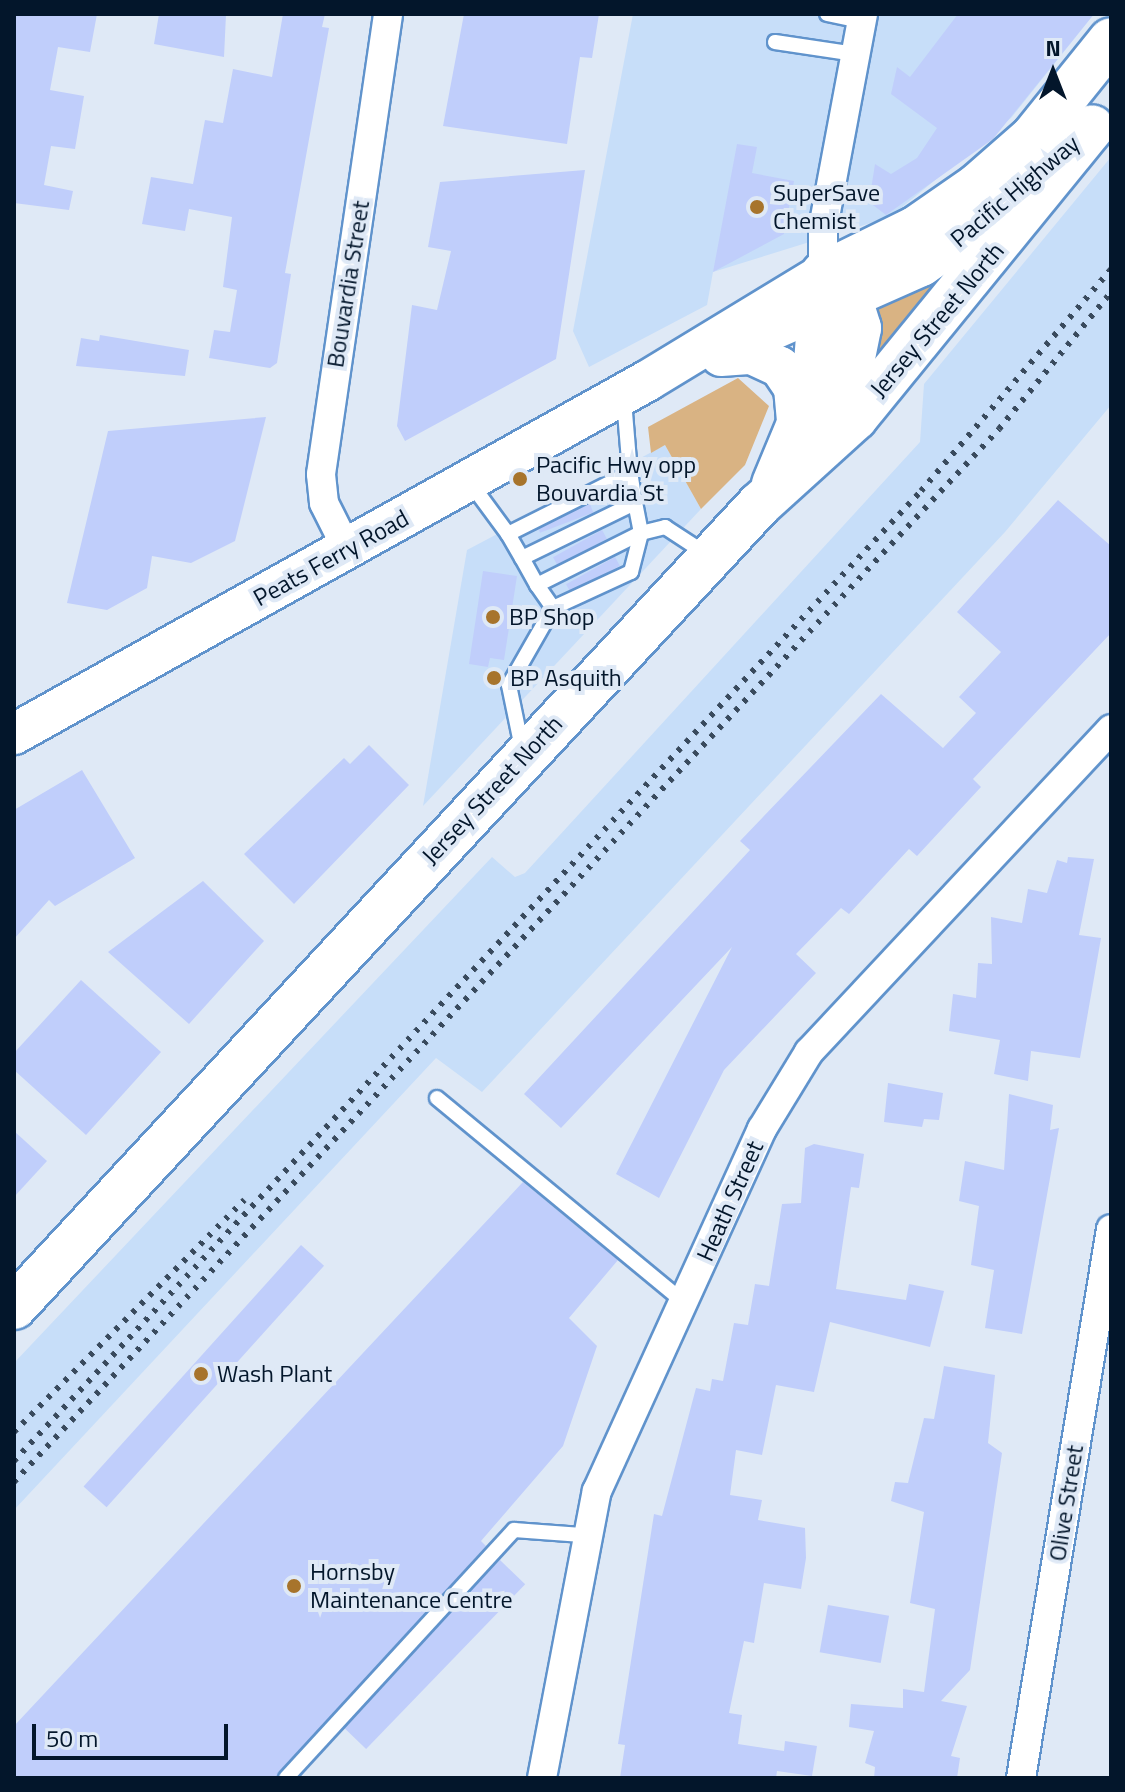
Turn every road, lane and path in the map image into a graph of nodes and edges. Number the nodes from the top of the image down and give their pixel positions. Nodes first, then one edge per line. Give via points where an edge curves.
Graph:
1 (388, 14) edge
2 (827, 14) edge
3 (862, 18) edge
4 (1111, 40) edge
5 (775, 42) dead end
6 (855, 54) junction
7 (1102, 114) edge
8 (832, 277) junction
9 (699, 361) junction
10 (635, 387) junction
11 (800, 450) junction
12 (630, 473) junction
13 (469, 481) junction
14 (635, 503) junction
15 (641, 533) junction
16 (508, 534) junction
17 (347, 549) junction
18 (712, 557) junction
19 (522, 558) junction
20 (537, 585) junction
21 (553, 608) junction
22 (1111, 729) edge
23 (14, 734) edge
24 (524, 756) junction
25 (437, 1098) dead end
26 (1111, 1229) edge
27 (685, 1303) junction
28 (14, 1307) edge
29 (582, 1535) junction
30 (286, 1778) edge
31 (542, 1778) edge
32 (1021, 1778) edge

1 - 17 street, Bouvardia Street via 321,474 324,503
2 - 3 lane
3 - 6 street
4 - 8 main road, Pacific Highway via 1062,104 997,170 915,229
5 - 6 lane
6 - 8 street
7 - 8 main road, Pacific Highway via 979,227 921,264
7 - 11 main road, Jersey Street North via 879,391
8 - 9 main road, Peats Ferry Road
8 - 10 main road, Peats Ferry Road
8 - 11 main road via 859,328 851,372
9 - 10 main road, Peats Ferry Road
9 - 11 main road via 744,354 780,367 797,399
10 - 12 lane
10 - 13 main road, Peats Ferry Road
11 - 18 main road, Jersey Street North
12 - 14 lane
12 - 16 lane
13 - 16 lane
13 - 17 main road, Peats Ferry Road
14 - 15 lane
14 - 19 lane
15 - 18 lane via 665,527
15 - 20 lane
15 - 21 lane via 631,572
16 - 19 lane
17 - 23 main road, Peats Ferry Road
18 - 24 main road, Jersey Street North
19 - 20 lane
20 - 21 lane
21 - 24 lane via 509,685
22 - 27 street, Heath Street via 809,1052 762,1129
24 - 28 main road, Jersey Street North
25 - 27 lane
26 - 32 street, Olive Street
27 - 29 street, Heath Street
29 - 30 lane via 514,1530
29 - 31 street, Heath Street

